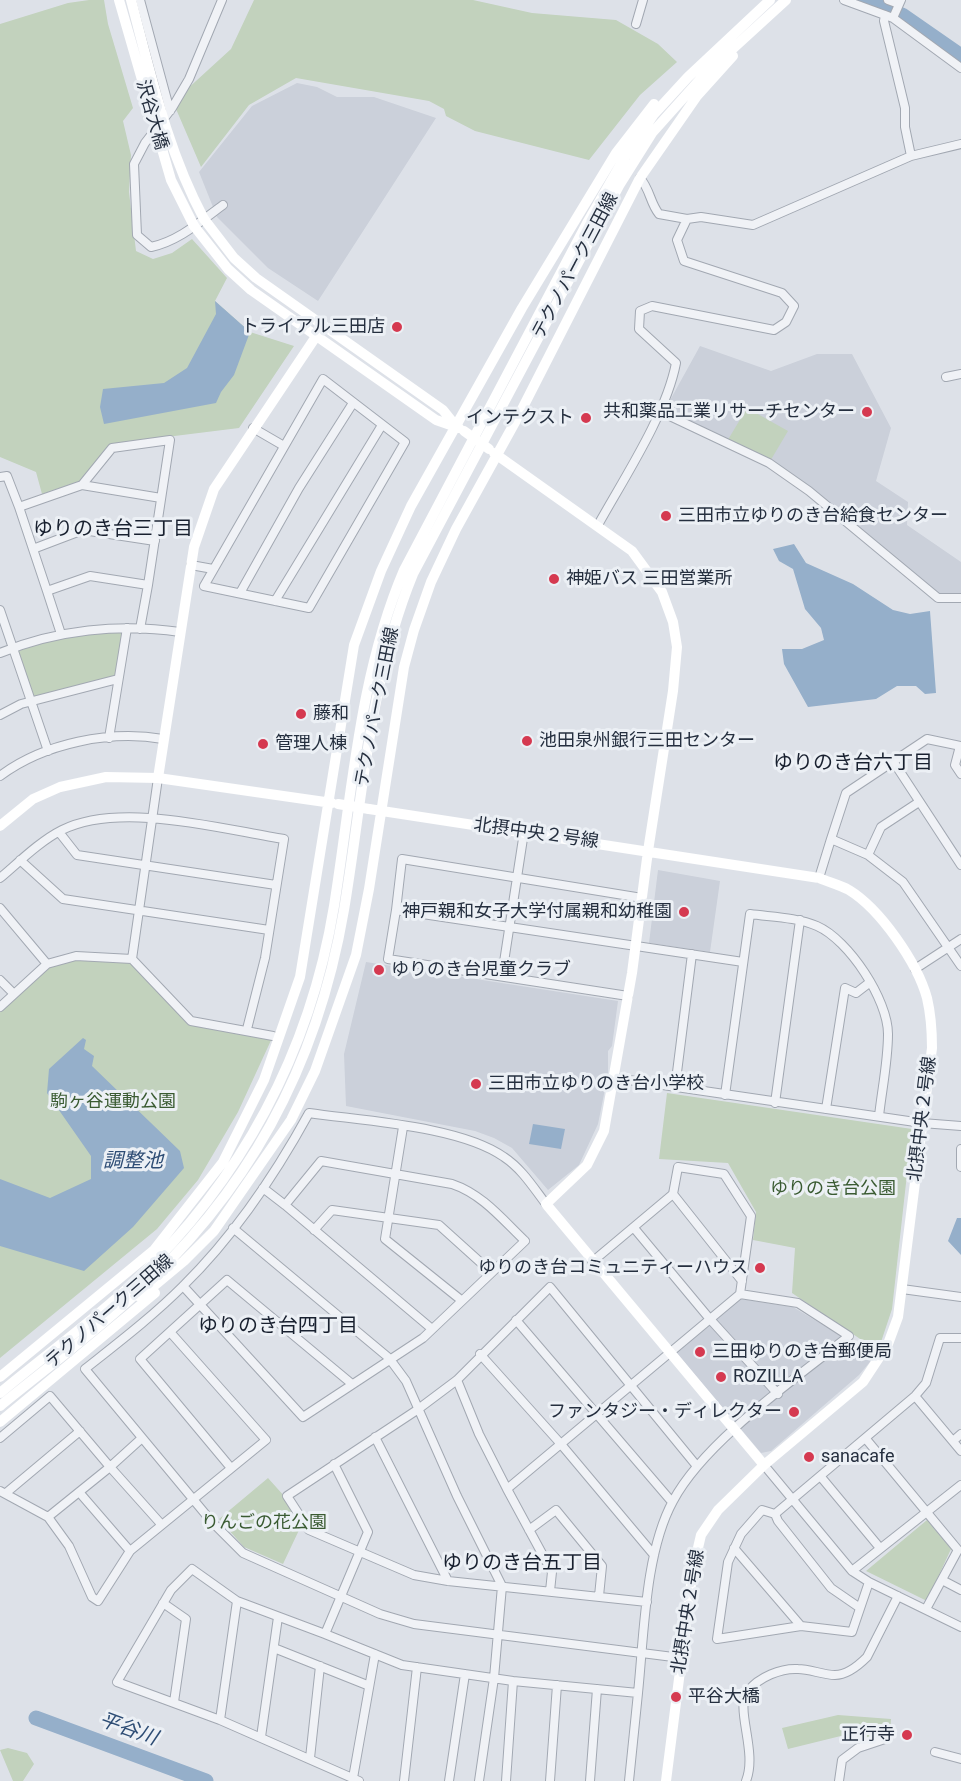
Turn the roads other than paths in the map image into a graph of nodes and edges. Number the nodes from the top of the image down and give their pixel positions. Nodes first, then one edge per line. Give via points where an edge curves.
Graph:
1 (118, 0) edge
2 (130, 0) edge
3 (140, 0) edge
4 (222, 0) edge
5 (643, 0) edge
6 (770, 0) edge
7 (786, 0) edge
8 (844, 0) edge
9 (888, 0) edge
10 (900, 2) edge
11 (889, 16) junction
12 (636, 24) dead end
13 (754, 29) junction
14 (729, 37) junction
15 (961, 68) edge
16 (170, 111) junction
17 (961, 144) edge
18 (911, 156) junction
19 (640, 178) junction
20 (223, 205) dead end
21 (204, 219) junction
22 (687, 219) junction
23 (195, 226) junction
24 (323, 326) junction
25 (315, 336) junction
26 (961, 374) edge
27 (946, 377) dead end
28 (352, 403) junction
29 (659, 411) junction
30 (382, 425) junction
31 (253, 428) junction
32 (459, 428) junction
33 (284, 446) junction
34 (493, 452) junction
35 (0, 477) edge
36 (82, 485) junction
37 (161, 498) junction
38 (19, 507) junction
39 (598, 525) junction
40 (155, 541) junction
41 (33, 549) junction
42 (191, 565) junction
43 (213, 568) junction
44 (148, 585) junction
45 (47, 591) junction
46 (240, 593) junction
47 (961, 598) edge
48 (274, 601) junction
49 (0, 610) edge
50 (127, 628) junction
51 (140, 628) junction
52 (180, 632) junction
53 (61, 634) junction
54 (12, 648) junction
55 (0, 653) edge
56 (118, 679) junction
57 (31, 701) junction
58 (0, 715) edge
59 (109, 738) junction
60 (163, 739) junction
61 (961, 746) edge
62 (48, 751) junction
63 (893, 761) junction
64 (961, 774) edge
65 (0, 776) edge
66 (158, 778) junction
67 (919, 802) junction
68 (333, 803) junction
69 (382, 812) junction
70 (154, 818) junction
71 (0, 826) edge
72 (59, 832) junction
73 (524, 832) junction
74 (831, 839) junction
75 (648, 850) junction
76 (868, 855) junction
77 (21, 860) junction
78 (961, 865) edge
79 (146, 866) junction
80 (517, 876) junction
81 (0, 878) edge
82 (819, 878) junction
83 (276, 885) junction
84 (642, 898) junction
85 (0, 908) edge
86 (396, 910) junction
87 (140, 912) junction
88 (800, 920) junction
89 (509, 926) junction
90 (269, 930) junction
91 (961, 939) edge
92 (635, 946) junction
93 (948, 947) junction
94 (692, 954) junction
95 (132, 959) junction
96 (743, 963) junction
97 (47, 964) junction
98 (961, 966) edge
99 (915, 969) junction
100 (502, 975) junction
101 (0, 980) edge
102 (869, 982) junction
103 (14, 994) junction
104 (628, 996) junction
105 (0, 1007) edge
106 (247, 1029) junction
107 (273, 1036) dead end
108 (615, 1078) junction
109 (675, 1088) junction
110 (725, 1095) junction
111 (775, 1103) junction
112 (826, 1109) junction
113 (879, 1116) junction
114 (922, 1123) junction
115 (961, 1126) edge
116 (403, 1127) junction
117 (961, 1149) edge
118 (961, 1167) edge
119 (396, 1173) junction
120 (263, 1188) junction
121 (673, 1194) junction
122 (546, 1204) junction
123 (285, 1205) junction
124 (388, 1218) junction
125 (234, 1228) junction
126 (634, 1228) junction
127 (314, 1230) junction
128 (154, 1250) junction
129 (184, 1261) junction
130 (592, 1263) junction
131 (490, 1271) junction
132 (742, 1281) junction
133 (183, 1286) junction
134 (902, 1288) junction
135 (740, 1294) junction
136 (961, 1297) edge
137 (461, 1300) junction
138 (128, 1301) junction
139 (201, 1305) junction
140 (99, 1311) junction
141 (709, 1318) junction
142 (516, 1320) junction
143 (432, 1329) junction
144 (170, 1332) junction
145 (961, 1338) edge
146 (669, 1351) junction
147 (480, 1354) junction
148 (389, 1358) junction
149 (0, 1377) edge
150 (457, 1380) junction
151 (352, 1384) junction
152 (630, 1384) junction
153 (0, 1393) edge
154 (778, 1394) junction
155 (915, 1396) junction
156 (0, 1406) edge
157 (417, 1410) junction
158 (595, 1414) junction
159 (0, 1422) edge
160 (80, 1431) junction
161 (734, 1431) junction
162 (961, 1434) edge
163 (375, 1437) junction
164 (0, 1438) edge
165 (142, 1438) junction
166 (866, 1439) junction
167 (953, 1441) junction
168 (561, 1443) junction
169 (961, 1451) edge
170 (334, 1464) junction
171 (696, 1465) junction
172 (764, 1465) junction
173 (110, 1467) junction
174 (231, 1468) junction
175 (821, 1477) junction
176 (961, 1485) edge
177 (507, 1489) junction
178 (3, 1492) edge
179 (79, 1492) junction
180 (192, 1499) junction
181 (792, 1499) junction
182 (672, 1502) junction
183 (926, 1513) junction
184 (775, 1514) junction
185 (48, 1517) junction
186 (161, 1524) junction
187 (529, 1530) junction
188 (959, 1540) edge
189 (735, 1548) junction
190 (880, 1548) junction
191 (130, 1551) junction
192 (360, 1552) junction
193 (654, 1555) junction
194 (852, 1571) junction
195 (942, 1580) junction
196 (448, 1581) junction
197 (869, 1582) junction
198 (502, 1586) junction
199 (961, 1590) edge
200 (550, 1591) junction
201 (340, 1596) junction
202 (599, 1596) junction
203 (898, 1596) junction
204 (237, 1601) junction
205 (647, 1602) junction
206 (163, 1603) junction
207 (860, 1608) junction
208 (926, 1609) junction
209 (278, 1617) junction
210 (801, 1626) junction
211 (961, 1627) edge
212 (325, 1634) junction
213 (498, 1635) junction
214 (274, 1648) junction
215 (642, 1653) junction
216 (375, 1654) junction
217 (681, 1658) junction
218 (320, 1666) junction
219 (417, 1667) junction
220 (465, 1674) junction
221 (494, 1678) junction
222 (513, 1681) junction
223 (367, 1685) junction
224 (557, 1685) junction
225 (597, 1689) junction
226 (638, 1693) junction
227 (174, 1702) junction
228 (220, 1720) junction
229 (261, 1737) junction
230 (885, 1739) dead end
231 (935, 1752) dead end
232 (310, 1758) junction
233 (961, 1759) edge
234 (356, 1780) edge
235 (667, 1780) edge
236 (404, 1781) edge
237 (449, 1781) edge
238 (479, 1781) edge
239 (507, 1781) edge
240 (550, 1781) edge
241 (590, 1781) edge
242 (629, 1781) edge
243 (746, 1781) edge
244 (839, 1781) edge

1 - 23 main road, 沢谷大橋, bridge via 167,170
2 - 21 main road, 沢谷大橋, bridge via 171,146 184,183
3 - 16 street
4 - 16 street via 189,79
5 - 12 street
6 - 14 main road, テクノパーク三田線
7 - 13 main road, テクノパーク三田線
8 - 11 street
9 - 10 street
10 - 11 street
11 - 15 street
11 - 18 street via 884,21 905,108
13 - 19 main road via 697,96
13 - 138 main road, テクノパーク三田線 via 704,75 641,150 428,542 400,607 387,651 335,954 302,1061 253,1158 231,1190 182,1248
14 - 32 main road via 716,41 681,75 616,153
14 - 140 main road, テクノパーク三田線 via 654,114 625,157 389,603 376,648 333,908 311,1005 293,1057 264,1118 223,1182 182,1232 132,1284
16 - 23 street via 145,142 134,164 137,235 151,247 165,244
17 - 18 street
18 - 22 street via 753,225 701,217
19 - 22 street via 659,214
19 - 34 main road
20 - 21 street
21 - 23 street
21 - 24 main road, 沢谷大橋 via 242,265
22 - 29 street via 677,240 684,261 782,293 794,306 786,322 774,330 652,306 640,311 639,329 676,363
23 - 25 main road, 沢谷大橋 via 243,283
24 - 25 main road
24 - 32 main road, 沢谷大橋 via 443,410
25 - 31 main road
25 - 32 main road, 沢谷大橋 via 436,420
26 - 27 street
28 - 30 street
28 - 33 street via 323,379
28 - 46 street
29 - 39 street
29 - 47 street via 769,463 809,491 938,598
30 - 48 street
30 - 48 street via 405,442 309,608
31 - 33 street
31 - 42 main road via 214,489 202,517
32 - 34 main road, bridge
32 - 68 main road via 411,506 381,571 354,645
33 - 43 street
34 - 39 main road
34 - 69 main road via 431,582 414,630 394,721
35 - 38 street via 7,476
36 - 37 street
36 - 37 street via 112,448 170,440
36 - 38 street
37 - 40 street
38 - 41 street
39 - 75 main road via 632,551 655,579 668,607 677,647
40 - 41 street via 83,530
40 - 44 street
41 - 45 street
42 - 43 street
42 - 52 main road
43 - 46 street via 204,586
44 - 45 street via 90,576
44 - 51 street
45 - 53 street
46 - 48 street
49 - 54 street
50 - 51 street
50 - 53 street
50 - 56 street
51 - 52 street
52 - 60 main road
53 - 54 street
54 - 55 street
54 - 57 street
56 - 57 street
56 - 59 street
57 - 58 street
57 - 62 street
59 - 60 street
59 - 62 street
60 - 66 main road
61 - 63 street via 927,739
61 - 64 street via 955,765
62 - 65 street
63 - 67 street
63 - 74 street via 846,793
66 - 68 main road
66 - 70 street
66 - 71 main road via 106,777 60,787 33,799
67 - 76 street via 881,826
67 - 78 street
68 - 69 main road, 北摂中央２号線, bridge
68 - 128 main road via 300,977 264,1080 223,1162
69 - 73 main road, 北摂中央２号線
69 - 129 main road via 356,955 315,1071 264,1162 214,1231
70 - 72 street via 100,817
70 - 79 street
70 - 83 street via 284,839
72 - 77 street
72 - 79 street via 77,855
73 - 75 main road, 北摂中央２号線
73 - 80 street
74 - 76 street
74 - 82 street
75 - 82 main road, 北摂中央２号線
75 - 84 main road
76 - 93 street via 903,882
77 - 81 street
77 - 87 street via 63,899
79 - 83 street
79 - 87 street
80 - 84 street
80 - 86 street via 402,859
80 - 89 street
82 - 99 main road, 北摂中央２号線 via 862,900 884,923
83 - 90 street
84 - 92 main road
85 - 97 street
86 - 89 street
86 - 100 street via 388,959
87 - 90 street
87 - 95 street
88 - 96 street via 750,914
88 - 102 street via 837,939
88 - 111 street
89 - 92 street
89 - 100 street
90 - 106 street
91 - 93 street
92 - 94 street
92 - 104 main road
93 - 98 street
93 - 99 street
94 - 96 street
94 - 109 street
95 - 97 street via 76,956
95 - 106 street via 191,1021
96 - 110 street
97 - 103 street
99 - 114 main road, 北摂中央２号線 via 932,1022
100 - 104 street
101 - 103 street
102 - 112 street via 856,993 846,988
102 - 113 street via 879,997 888,1034
103 - 105 street
104 - 108 main road
106 - 107 street
108 - 109 street
108 - 122 main road via 596,1151 578,1176
109 - 110 street
110 - 111 street
111 - 112 street
112 - 113 street
113 - 114 street
114 - 115 street
114 - 134 main road, 北摂中央２号線
116 - 119 street
116 - 120 street via 309,1113
116 - 122 street via 484,1144 521,1171
117 - 118 street
119 - 123 street via 321,1161
119 - 124 street
119 - 131 street via 468,1189 525,1241
120 - 123 street
120 - 125 street
121 - 126 street
121 - 132 street
121 - 132 street via 678,1167 724,1174 751,1216
122 - 130 main road
123 - 127 street
124 - 127 street via 333,1210
124 - 131 street via 439,1225
124 - 137 street via 385,1239
125 - 133 street
125 - 148 street
126 - 130 street
126 - 141 street
127 - 143 street
128 - 140 main road via 109,1295
128 - 149 main road
129 - 138 main road via 148,1291
129 - 159 main road via 167,1282
130 - 146 main road
131 - 137 street
132 - 135 street
133 - 139 street
133 - 165 street via 85,1369
134 - 136 street
134 - 172 main road, 北摂中央２号線 via 898,1317 877,1365 863,1382
135 - 141 street
135 - 154 street via 798,1303 849,1336
137 - 143 street
138 - 156 main road, テクノパーク三田線
139 - 144 street
139 - 151 street via 227,1280
139 - 151 street via 303,1417
140 - 153 main road, テクノパーク三田線
141 - 146 street
141 - 154 street
142 - 147 street
142 - 152 street via 550,1287
142 - 158 street
143 - 148 street
144 - 174 street via 140,1359
144 - 174 street via 266,1440
145 - 155 street via 939,1338 926,1383
146 - 152 street
146 - 161 main road
147 - 150 street
147 - 168 street
148 - 151 street
148 - 157 street via 406,1381
150 - 157 street
150 - 177 street
152 - 158 street
152 - 171 street
154 - 161 street
155 - 166 street
155 - 167 street
157 - 163 street
157 - 198 street
158 - 168 street
158 - 182 street
160 - 164 street via 50,1396
160 - 173 street
160 - 178 street
161 - 171 street
161 - 172 main road
162 - 167 street
163 - 170 street
163 - 196 street
165 - 173 street
165 - 180 street
166 - 175 street
166 - 183 street
167 - 169 street
168 - 177 street
168 - 193 street
170 - 192 street via 368,1532
170 - 192 street via 287,1496 309,1530
171 - 182 street
172 - 181 street
172 - 217 main road, 北摂中央２号線 via 718,1510 701,1535
173 - 179 street
173 - 186 street
174 - 180 street
175 - 181 street
175 - 190 street
176 - 183 street
177 - 187 street
178 - 185 street
179 - 185 street
179 - 191 street
180 - 186 street
180 - 201 street via 243,1553
181 - 184 street
181 - 194 street
182 - 193 street
183 - 188 street
183 - 190 street
184 - 189 street via 762,1510 741,1534
184 - 207 street via 831,1588
185 - 191 street via 69,1546 92,1597 98,1601
186 - 191 street
187 - 200 street via 552,1572
187 - 202 street via 556,1510 602,1566
188 - 195 street
189 - 210 street
189 - 210 street via 728,1563 717,1639
190 - 194 street
192 - 196 street via 414,1575
192 - 201 street
193 - 205 street
194 - 197 street
195 - 199 street
195 - 208 street
196 - 198 street
197 - 203 street
197 - 207 street
198 - 200 street
198 - 213 street
200 - 202 street
201 - 212 street
201 - 213 street via 414,1624
202 - 205 street
203 - 208 street
203 - 243 street via 867,1657 852,1670 836,1675 798,1669 784,1671 770,1675 747,1691 742,1709 752,1764
204 - 206 street via 192,1569
204 - 209 street
204 - 228 street
205 - 215 street
206 - 227 street via 186,1618
206 - 227 street via 117,1682
207 - 210 street via 852,1632
208 - 211 street
209 - 212 street
209 - 214 street
212 - 216 street
213 - 215 street
213 - 221 street
214 - 218 street
214 - 229 street
215 - 217 street
215 - 226 street
216 - 219 street
216 - 223 street
217 - 235 main road, 北摂中央２号線
218 - 223 street
218 - 232 street
219 - 220 street
219 - 236 street
220 - 221 street
220 - 237 street
221 - 222 street
221 - 238 street
222 - 224 street
222 - 239 street
223 - 234 street
224 - 225 street
224 - 240 street
225 - 226 street
225 - 241 street
226 - 242 street
227 - 228 street
228 - 229 street
229 - 232 street
230 - 244 street via 858,1748 842,1760
231 - 233 street
232 - 234 street

